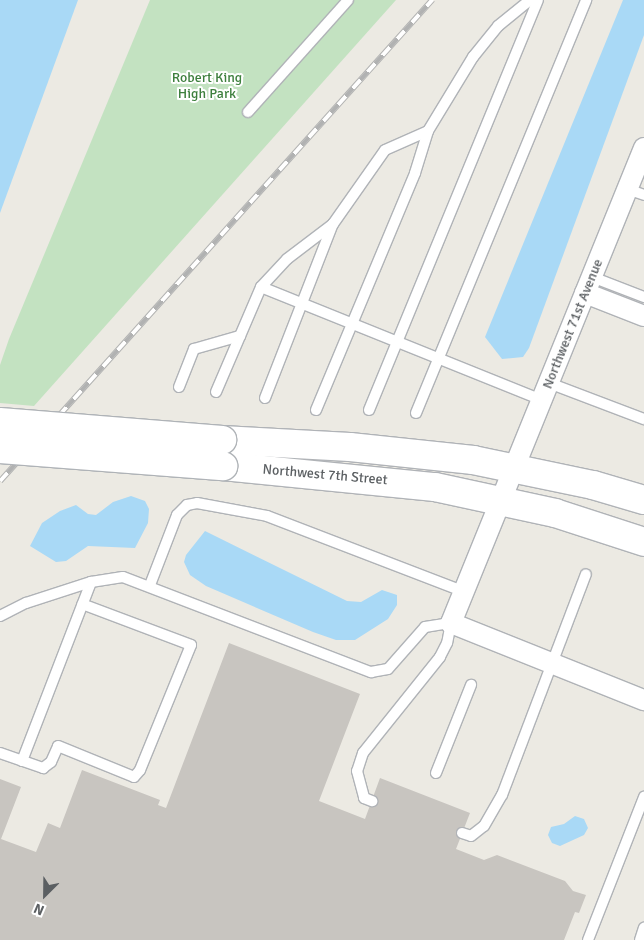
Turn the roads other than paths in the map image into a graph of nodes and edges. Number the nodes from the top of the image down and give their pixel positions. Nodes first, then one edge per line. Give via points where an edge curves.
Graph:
1 (348, 0) edge
2 (530, 0) edge
3 (538, 0) edge
4 (586, 0) edge
5 (248, 112) dead end
6 (428, 131) junction
7 (644, 148) edge
8 (636, 192) edge
9 (333, 224) junction
10 (588, 285) junction
11 (261, 287) junction
12 (644, 297) edge
13 (304, 304) junction
14 (644, 316) edge
15 (350, 323) junction
16 (240, 336) junction
17 (398, 342) junction
18 (439, 358) junction
19 (179, 387) dead end
20 (216, 392) dead end
21 (546, 392) junction
22 (265, 398) dead end
23 (316, 410) dead end
24 (369, 410) dead end
25 (416, 413) dead end
26 (644, 419) edge
27 (0, 422) edge
28 (0, 448) edge
29 (222, 453) junction
30 (515, 468) junction
31 (502, 499) junction
32 (644, 500) edge
33 (644, 542) edge
34 (586, 574) dead end
35 (91, 582) junction
36 (150, 585) junction
37 (465, 592) junction
38 (82, 604) junction
39 (0, 616) edge
40 (450, 623) junction
41 (553, 664) junction
42 (471, 685) dead end
43 (644, 700) edge
44 (0, 753) edge
45 (22, 761) junction
46 (436, 774) dead end
47 (644, 797) edge
48 (372, 801) dead end
49 (462, 833) dead end
50 (644, 928) edge
51 (588, 940) edge
52 (640, 940) edge

1 - 5 lane
2 - 6 lane via 498,26 473,57
3 - 17 lane
4 - 18 lane
6 - 9 lane via 386,150
6 - 15 lane via 415,172
7 - 8 street, Northwest 71st Avenue
8 - 10 street, Northwest 71st Avenue
9 - 11 lane via 288,259
9 - 13 lane
10 - 12 lane
10 - 14 street
10 - 21 street, Northwest 71st Avenue
11 - 13 lane
11 - 16 lane
13 - 15 lane
13 - 22 lane
15 - 17 lane
15 - 23 lane
16 - 19 lane via 194,349
16 - 20 lane
17 - 18 lane
17 - 24 lane
18 - 21 lane
18 - 25 lane
21 - 26 lane
21 - 30 street, Northwest 71st Avenue
27 - 29 main road, Northwest 7th Street, bridge
28 - 29 main road, Northwest 7th Street, bridge
29 - 30 main road, Northwest 7th Street via 411,453
29 - 31 main road, Northwest 7th Street
30 - 31 street, Northwest 71st Avenue
30 - 32 main road, Northwest 7th Street
31 - 33 main road, Northwest 7th Street
31 - 37 street, Northwest 71st Avenue
34 - 41 lane
35 - 36 lane via 123,577
35 - 38 lane
35 - 39 lane via 26,603
36 - 37 lane via 177,515 187,505 197,503 267,516
36 - 40 lane via 371,672 388,669 426,627
37 - 40 street, Northwest 71st Avenue
38 - 45 lane
38 - 45 lane via 191,645 140,770 134,777 58,746 51,762 43,768
40 - 41 street
40 - 48 lane via 447,643 440,657 363,753 357,771 364,798
41 - 43 street
41 - 49 lane via 502,795 484,826 471,836
42 - 46 lane
44 - 45 lane
47 - 51 lane
50 - 52 lane

